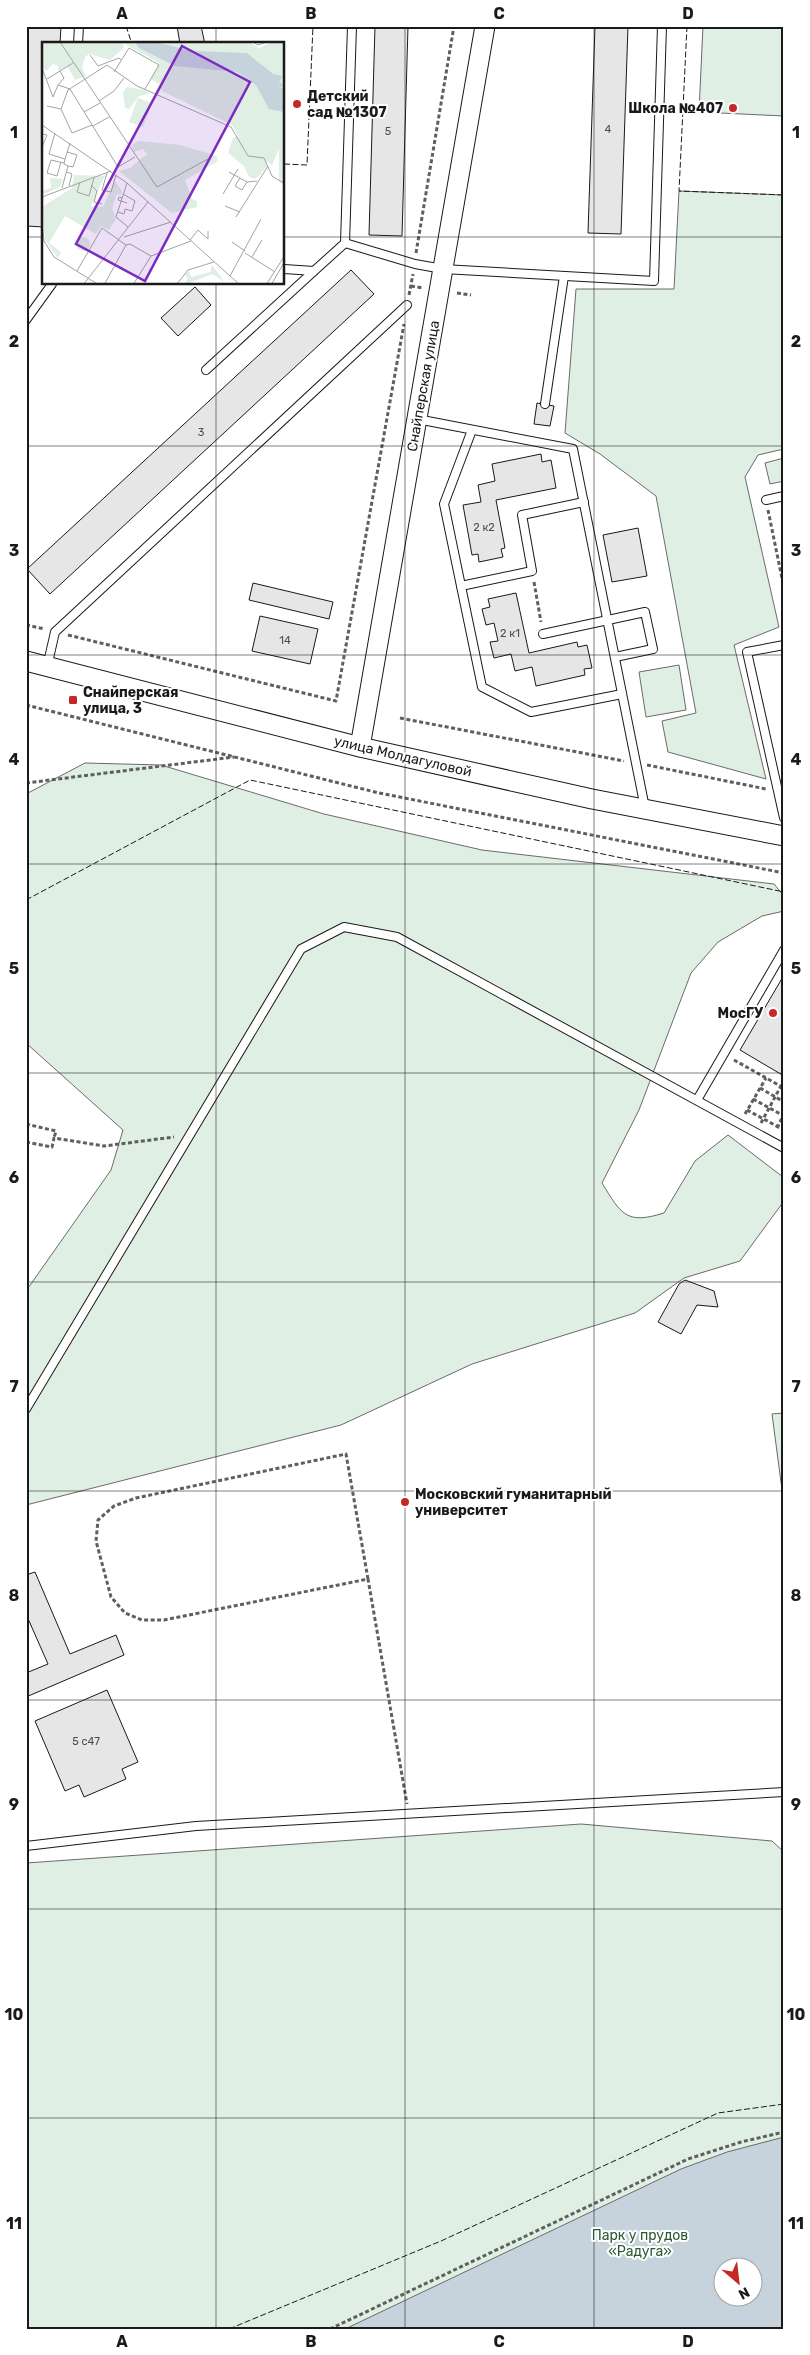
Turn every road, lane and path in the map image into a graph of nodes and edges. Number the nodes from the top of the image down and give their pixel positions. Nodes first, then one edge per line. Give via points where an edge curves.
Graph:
1 (79, 26) edge
2 (352, 26) edge
3 (454, 26) edge
4 (485, 26) edge
5 (662, 26) edge
6 (78, 42) edge
7 (345, 243) junction
8 (415, 264) junction
9 (285, 269) edge
10 (443, 269) junction
11 (314, 271) junction
12 (564, 276) junction
13 (51, 285) edge
14 (407, 305) junction
15 (26, 320) edge
16 (206, 370) dead end
17 (545, 404) dead end
18 (417, 419) junction
19 (472, 430) junction
20 (784, 496) edge
21 (766, 500) joint
22 (584, 502) junction
23 (532, 571) junction
24 (461, 586) junction
25 (784, 588) edge
26 (608, 620) junction
27 (26, 625) edge
28 (55, 632) junction
29 (543, 634) joint
30 (784, 645) edge
31 (615, 657) junction
32 (26, 661) edge
33 (47, 667) junction
34 (622, 694) junction
35 (26, 705) edge
36 (400, 718) dead end
37 (360, 746) junction
38 (238, 756) junction
39 (636, 763) junction
40 (26, 783) edge
41 (778, 791) junction
42 (646, 810) junction
43 (784, 818) edge
44 (784, 836) edge
45 (784, 873) edge
46 (784, 950) edge
47 (723, 1054) junction
48 (766, 1078) junction
49 (783, 1087) edge
50 (760, 1088) junction
51 (775, 1097) junction
52 (696, 1100) junction
53 (753, 1100) junction
54 (784, 1102) edge
55 (769, 1108) junction
56 (747, 1110) junction
57 (784, 1116) edge
58 (763, 1119) junction
59 (26, 1124) edge
60 (739, 1124) junction
61 (777, 1126) junction
62 (784, 1130) edge
63 (755, 1132) junction
64 (190, 1135) junction
65 (54, 1138) junction
66 (769, 1140) junction
67 (26, 1142) edge
68 (784, 1148) edge
69 (26, 1409) edge
70 (368, 1579) junction
71 (784, 1792) edge
72 (408, 1814) junction
73 (26, 1846) edge
74 (784, 2132) edge
75 (330, 2329) edge

1 - 6 lane
2 - 7 lane
3 - 8 path
4 - 10 street, Снайперская улица
5 - 12 lane via 654,281
7 - 8 lane
7 - 11 lane
8 - 10 lane
8 - 14 path
9 - 11 lane
10 - 12 lane
10 - 18 street, Снайперская улица
11 - 16 lane
12 - 17 lane
13 - 15 lane
14 - 28 lane
14 - 28 path via 336,701
18 - 19 lane
18 - 37 street, Снайперская улица
19 - 22 lane via 573,449
19 - 24 lane via 444,504
20 - 21 lane
21 - 25 path
22 - 23 lane via 522,515
22 - 26 lane
23 - 24 lane
23 - 29 path
24 - 34 lane via 482,686 531,712
26 - 29 lane
26 - 31 lane
26 - 31 lane via 645,612 653,649
27 - 28 path
28 - 33 lane
30 - 41 lane via 748,652
31 - 34 lane
32 - 33 street, улица Молдагуловой
33 - 37 street, улица Молдагуловой
34 - 39 lane
35 - 38 path
36 - 39 path
37 - 42 street, улица Молдагуловой
38 - 40 path
38 - 45 path via 379,793
39 - 41 path
39 - 42 lane
41 - 43 lane
42 - 44 street, улица Молдагуловой
46 - 47 lane
47 - 48 path
47 - 52 lane
48 - 49 path
48 - 50 path
49 - 51 path
50 - 51 path
50 - 53 path
51 - 54 path
51 - 55 path
52 - 60 lane
52 - 64 lane via 397,937 344,927 301,949
53 - 55 path
53 - 56 path
55 - 57 path
55 - 58 path
56 - 58 path
56 - 60 path
57 - 61 path
58 - 61 path
58 - 63 path
59 - 65 path via 56,1131
60 - 63 lane
61 - 62 path
61 - 66 path
63 - 66 lane
64 - 65 path via 104,1146
64 - 69 lane
65 - 67 path via 52,1147
66 - 68 lane
70 - 70 path via 164,1620 142,1620 124,1612 111,1597 96,1541 98,1520 114,1506 136,1498 346,1454
70 - 72 path
71 - 72 lane
72 - 73 lane via 196,1826
74 - 75 path via 688,2160

